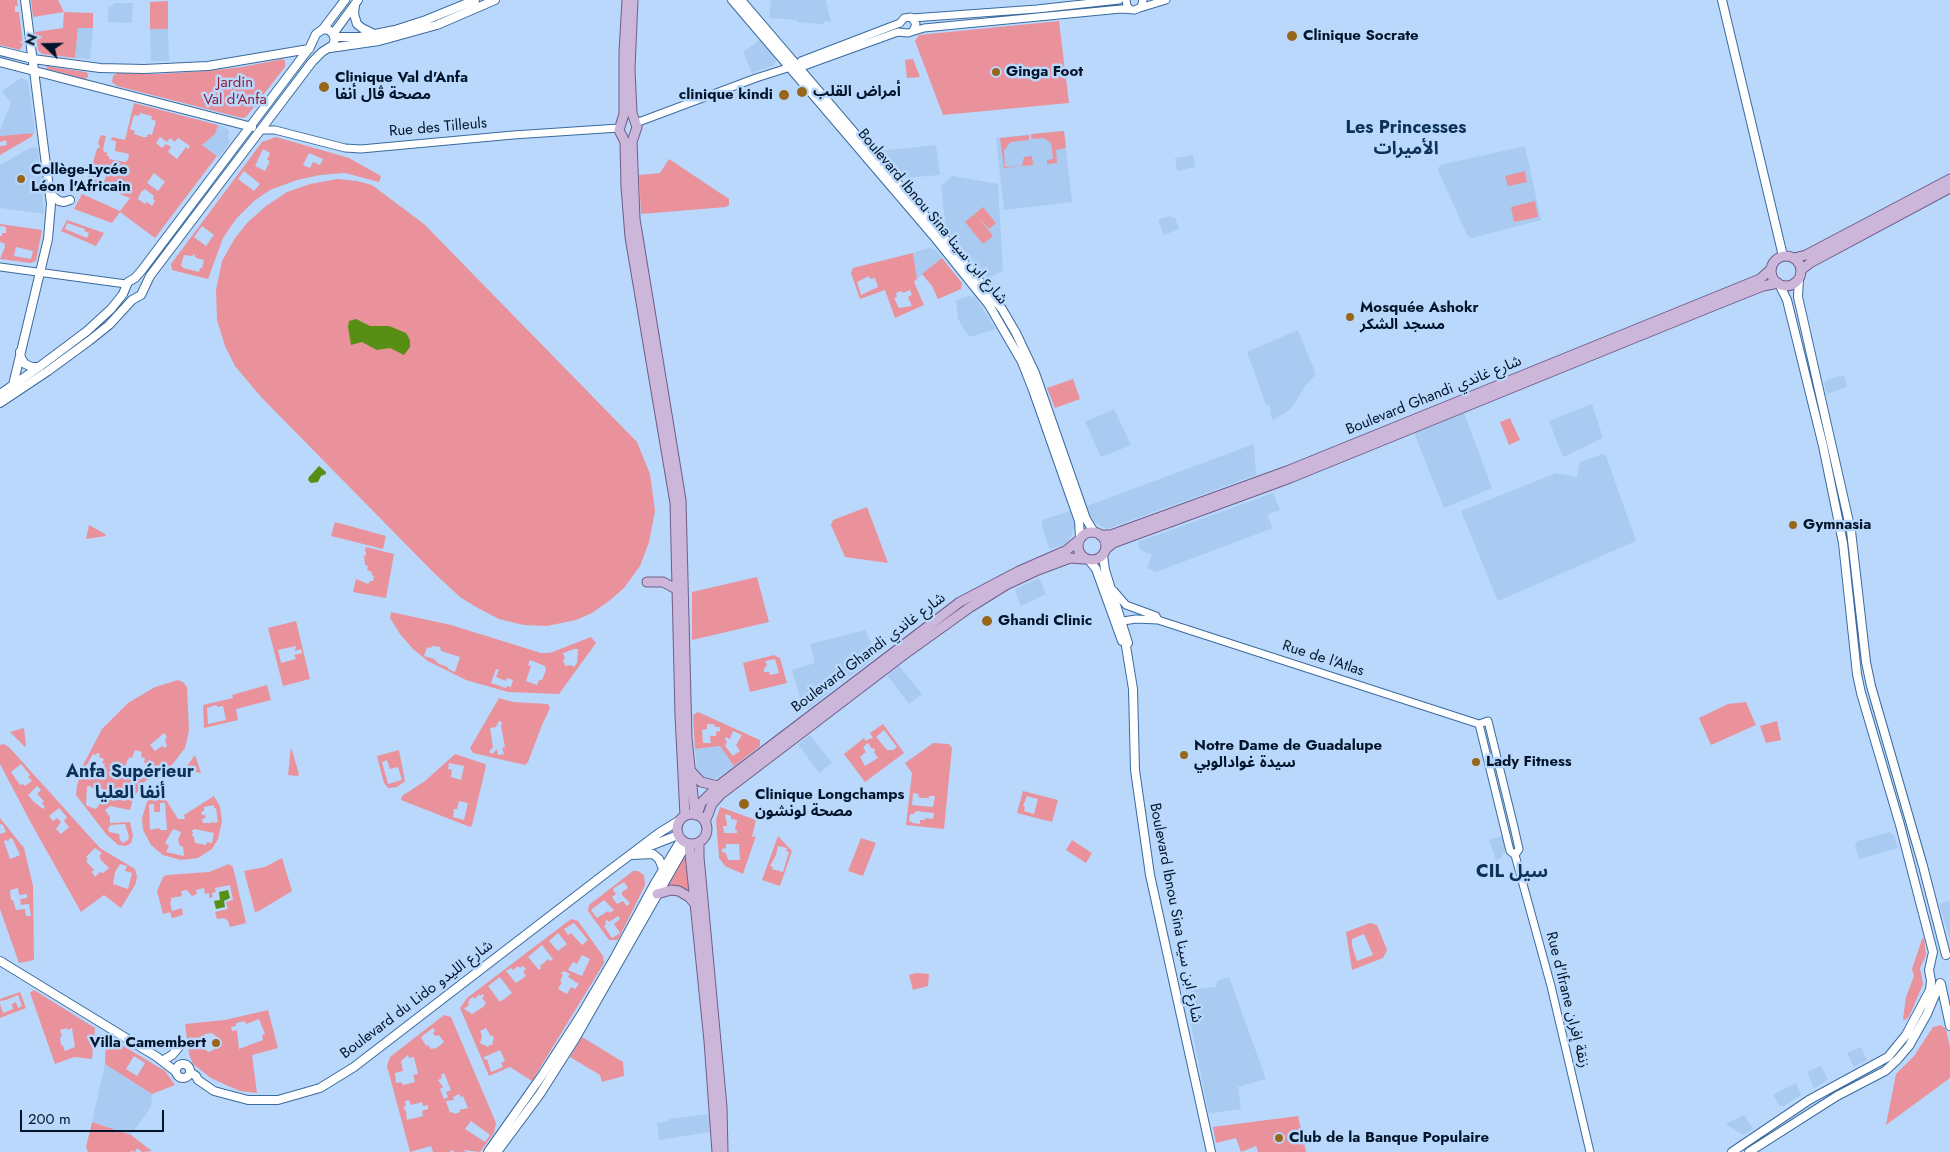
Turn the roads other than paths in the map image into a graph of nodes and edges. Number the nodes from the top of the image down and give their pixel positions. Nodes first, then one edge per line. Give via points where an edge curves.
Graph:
1 (25, 0) edge
2 (345, 0) edge
3 (475, 0) edge
4 (495, 0) edge
5 (627, 0) edge
6 (633, 0) edge
7 (732, 0) edge
8 (742, 0) edge
9 (1119, 0) edge
10 (1126, 0) edge
11 (1142, 0) edge
12 (1166, 0) edge
13 (1722, 0) edge
14 (1106, 1) edge
15 (356, 2) edge
16 (1139, 8) junction
17 (1130, 9) junction
18 (1008, 11) junction
19 (912, 18) junction
20 (1008, 20) junction
21 (900, 23) junction
22 (323, 29) junction
23 (913, 31) junction
24 (904, 32) junction
25 (374, 34) junction
26 (334, 36) junction
27 (315, 37) junction
28 (309, 48) junction
29 (328, 48) junction
30 (0, 51) edge
31 (33, 59) junction
32 (0, 62) edge
33 (795, 66) junction
34 (34, 71) junction
35 (635, 122) junction
36 (250, 127) junction
37 (621, 128) junction
38 (261, 130) junction
39 (635, 135) junction
40 (1950, 179) edge
41 (1950, 188) edge
42 (51, 195) junction
43 (70, 200) dead end
44 (1783, 256) junction
45 (1794, 258) junction
46 (0, 267) edge
47 (1772, 269) junction
48 (40, 272) junction
49 (1800, 274) junction
50 (133, 279) junction
51 (1779, 283) junction
52 (126, 286) junction
53 (144, 288) junction
54 (136, 298) junction
55 (20, 352) junction
56 (39, 367) junction
57 (12, 385) junction
58 (0, 394) edge
59 (0, 403) edge
60 (1097, 533) junction
61 (1080, 539) junction
62 (1104, 552) junction
63 (1087, 560) junction
64 (647, 582) dead end
65 (1109, 584) junction
66 (681, 589) junction
67 (1158, 620) junction
68 (1119, 621) junction
69 (1478, 724) junction
70 (689, 770) junction
71 (718, 786) junction
72 (689, 816) junction
73 (705, 822) junction
74 (684, 840) junction
75 (699, 842) junction
76 (632, 855) junction
77 (1516, 855) junction
78 (663, 869) junction
79 (657, 894) junction
80 (697, 906) junction
81 (1949, 955) edge
82 (0, 961) edge
83 (1932, 961) junction
84 (1930, 976) junction
85 (1943, 983) edge
86 (1928, 1014) junction
87 (1949, 1023) edge
88 (179, 1047) dead end
89 (163, 1061) junction
90 (176, 1068) junction
91 (189, 1074) junction
92 (488, 1152) edge
93 (497, 1152) edge
94 (717, 1152) edge
95 (723, 1152) edge
96 (1211, 1152) edge
97 (1590, 1152) edge
98 (1732, 1152) edge
99 (1749, 1152) edge

1 - 31 main road
2 - 22 main road
3 - 25 main road via 426,20
4 - 29 main road via 437,25 379,41
5 - 37 main road via 625,109
6 - 35 main road via 630,69
7 - 33 main road, Boulevard Ibnou Sina شارع ابن سينا
8 - 33 main road, Boulevard Ibnou Sina شارع ابن سينا
9 - 14 street
10 - 17 street
11 - 16 street
12 - 16 street
13 - 44 main road
14 - 18 street
15 - 25 main road via 354,14 358,24
15 - 26 main road
16 - 17 street
17 - 20 street
18 - 19 street
18 - 20 street
19 - 21 street via 905,17
19 - 23 street via 916,25
20 - 23 street
21 - 24 street
21 - 33 street
22 - 26 main road
22 - 27 main road
23 - 24 street
24 - 33 street via 804,66
25 - 26 main road
26 - 29 main road via 334,43
27 - 28 main road
27 - 29 main road via 317,46
28 - 31 main road via 208,66 169,68 100,68
28 - 36 main road
29 - 38 main road via 312,62
30 - 31 main road
31 - 34 main road
32 - 34 main road
33 - 35 street
33 - 60 main road, Boulevard Ibnou Sina شارع ابن سينا via 1002,309 1035,373 1086,518
33 - 61 main road, Boulevard Ibnou Sina شارع ابن سينا via 994,312 1022,362 1033,390 1079,521
34 - 36 main road
34 - 42 main road
35 - 37 main road via 628,119
35 - 39 main road
36 - 38 main road
36 - 50 main road
37 - 38 street, Rue des Tilleuls via 361,149 275,130
37 - 39 main road via 630,137
37 - 66 main road via 625,142 630,237 675,503
38 - 53 main road
39 - 66 main road via 632,170 636,233 681,500
40 - 45 main road via 1806,255
41 - 49 main road via 1810,263
42 - 43 main road via 59,201
42 - 48 main road via 48,239
44 - 45 main road
44 - 47 main road via 1775,261
45 - 49 main road via 1799,263
46 - 48 street
47 - 51 main road via 1772,276
47 - 60 main road, Boulevard Ghandi شارع غاندي via 1760,279 1293,468 1114,534
48 - 52 street
48 - 55 main road
49 - 51 main road via 1790,285
49 - 81 main road via 1798,297 1850,531 1870,686
50 - 52 main road
50 - 53 main road
51 - 62 main road, Boulevard Ghandi شارع غاندي via 1763,286 1285,480 1113,543
51 - 83 main road via 1787,300 1823,446 1843,543 1861,693 1900,825 1932,948
52 - 54 main road via 128,295
52 - 56 main road via 119,300 102,318
53 - 54 main road
54 - 59 main road via 89,341
55 - 56 main road via 25,364
55 - 57 main road
56 - 57 main road
57 - 58 main road
60 - 61 main road via 1086,533
60 - 62 main road via 1105,542
61 - 63 main road via 1078,551
61 - 71 main road, Boulevard Ghandi شارع غاندي via 1069,549 960,602
62 - 63 main road via 1096,560
62 - 65 main road, Boulevard Ibnou Sina شارع ابن سينا
63 - 68 main road, Boulevard Ibnou Sina شارع ابن سينا via 1096,569
63 - 73 main road, Boulevard Ghandi شارع غاندي via 1070,558 1038,570 968,608 720,795 712,804
64 - 66 main road via 663,582
65 - 67 street, Rue de l'Atlas via 1123,604 1156,616
65 - 68 main road, Boulevard Ibnou Sina شارع ابن سينا
66 - 70 main road
66 - 72 main road via 680,738
67 - 68 street, Rue de l'Atlas
67 - 69 street, Rue de l'Atlas
68 - 96 main road, Boulevard Ibnou Sina شارع ابن سينا via 1132,683 1135,761 1150,875
69 - 77 street, Rue d'Ifrane زنقة إفران via 1510,851
69 - 77 street, Rue d'Ifrane زنقة إفران via 1488,721 1519,849
70 - 71 main road via 701,782
70 - 72 main road
71 - 72 main road, Boulevard Ghandi شارع غاندي
72 - 73 main road
72 - 74 main road via 677,827
72 - 76 main road, Boulevard du Lido شارع الليدو via 659,833
73 - 75 main road via 705,835
74 - 75 main road
74 - 76 main road, Boulevard du Lido شارع الليدو
74 - 78 main road
74 - 79 main road
74 - 80 main road
75 - 95 main road
76 - 78 main road via 653,854
76 - 91 main road, Boulevard du Lido شارع الليدو via 354,1067 320,1088 288,1098 256,1101 214,1091
77 - 97 street, Rue d'Ifrane زنقة إفران
78 - 92 main road via 581,1015
79 - 80 main road via 679,891
79 - 93 main road via 576,1039
80 - 94 main road
81 - 83 main road via 1939,955
82 - 89 main road
83 - 84 main road
84 - 85 main road
84 - 98 main road via 1930,990 1920,1010 1888,1057 1810,1100
85 - 86 main road
85 - 87 main road
86 - 87 main road via 1940,1011 1946,1014
86 - 99 main road via 1904,1052 1885,1071 1817,1108
88 - 89 main road
89 - 90 main road
90 - 91 main road via 180,1078
90 - 91 main road via 187,1065

